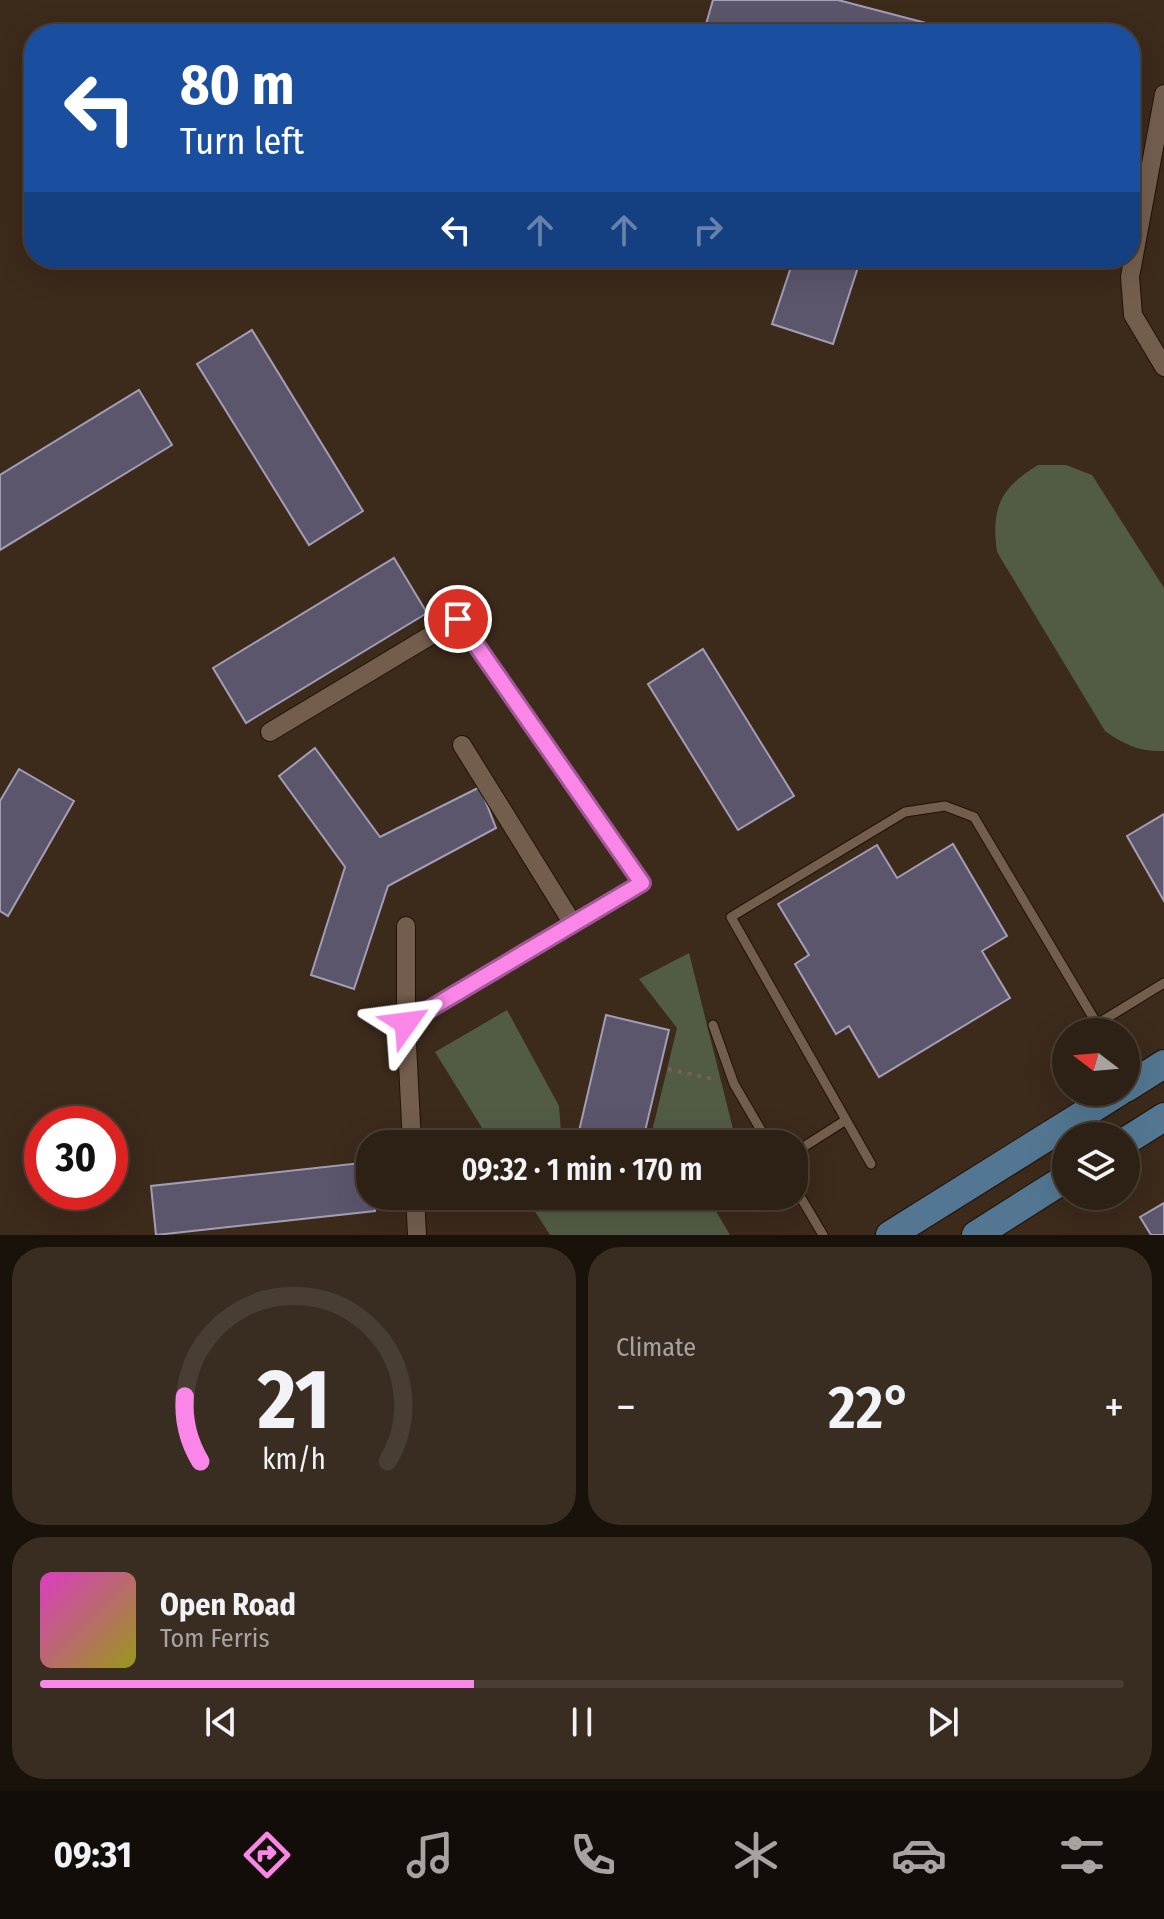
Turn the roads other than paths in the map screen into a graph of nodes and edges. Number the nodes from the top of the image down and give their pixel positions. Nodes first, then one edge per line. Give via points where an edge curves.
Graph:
1 (1164, 94) edge
2 (1140, 223) edge
3 (1132, 268) edge
4 (1164, 367) edge
5 (270, 732) dead end
6 (462, 745) dead end
7 (573, 924) junction
8 (406, 926) dead end
9 (1164, 983) edge
10 (406, 1023) junction
11 (713, 1025) dead end
12 (1164, 1064) edge
13 (1140, 1079) edge
14 (1097, 1106) edge
15 (1164, 1117) edge
16 (846, 1120) junction
17 (411, 1130) edge
18 (761, 1130) edge
19 (1140, 1132) edge
20 (808, 1144) edge
21 (871, 1164) dead end
22 (1052, 1187) edge
23 (416, 1210) edge
24 (808, 1210) edge
25 (417, 1235) edge
26 (823, 1235) edge
27 (890, 1235) edge
28 (976, 1235) edge

1 - 2 street
3 - 4 street via 1133,315
5 - 7 street via 458,619 642,883
6 - 7 street
7 - 10 street
8 - 10 street
9 - 16 lane via 1097,1024 974,817 945,806 905,812 731,917
10 - 17 street
11 - 18 lane via 734,1084
12 - 13 main road
14 - 27 main road
15 - 19 main road
16 - 20 lane
16 - 21 lane
22 - 28 main road
23 - 25 street
24 - 26 lane

